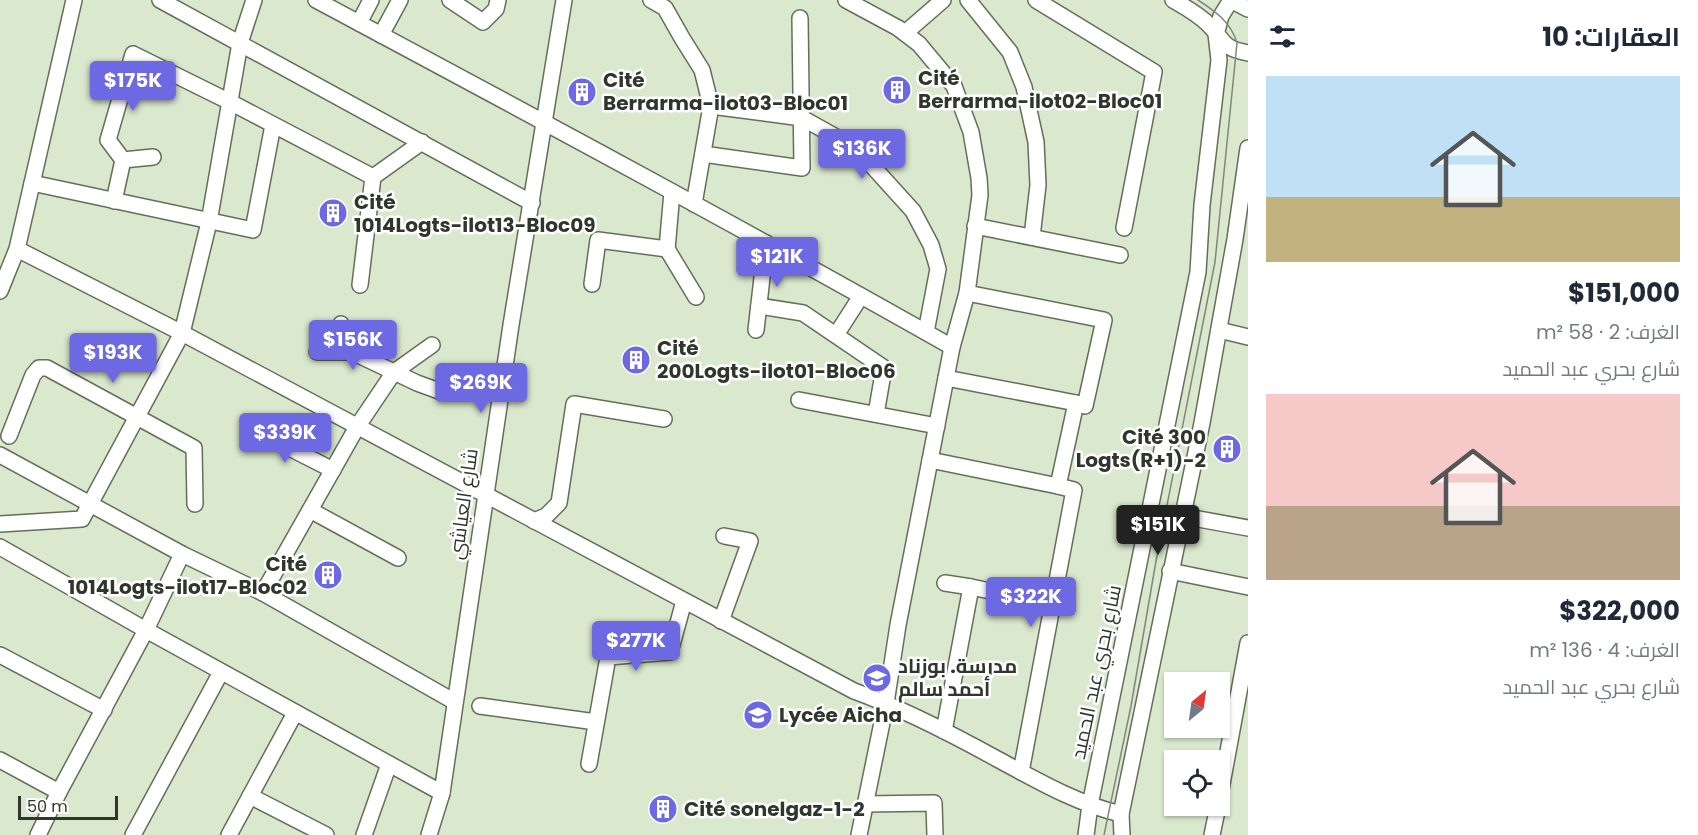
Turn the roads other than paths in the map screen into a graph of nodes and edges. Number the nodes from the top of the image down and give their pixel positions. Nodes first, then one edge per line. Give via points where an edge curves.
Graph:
1 (74, 0) edge
2 (160, 0) edge
3 (254, 0) edge
4 (316, 0) edge
5 (371, 0) edge
6 (400, 0) edge
7 (450, 0) edge
8 (498, 0) edge
9 (564, 0) edge
10 (651, 0) edge
11 (846, 0) edge
12 (943, 0) edge
13 (968, 0) edge
14 (1036, 0) edge
15 (1173, 0) edge
16 (1231, 0) edge
17 (1248, 9) edge
18 (800, 18) dead end
19 (359, 23) junction
20 (905, 33) junction
21 (1216, 34) junction
22 (381, 35) junction
23 (240, 43) junction
24 (1248, 53) edge
25 (230, 102) junction
26 (711, 106) junction
27 (802, 118) junction
28 (545, 123) junction
29 (273, 125) junction
30 (422, 142) junction
31 (1248, 148) edge
32 (703, 154) junction
33 (153, 157) dead end
34 (123, 160) junction
35 (373, 177) junction
36 (32, 183) junction
37 (672, 192) junction
38 (114, 201) junction
39 (531, 203) junction
40 (694, 204) junction
41 (209, 222) junction
42 (975, 226) junction
43 (1124, 228) dead end
44 (1032, 237) junction
45 (766, 243) junction
46 (17, 249) junction
47 (667, 249) junction
48 (1120, 255) dead end
49 (592, 284) dead end
50 (360, 285) dead end
51 (0, 291) edge
52 (967, 293) junction
53 (861, 296) junction
54 (696, 297) dead end
55 (759, 306) junction
56 (341, 324) dead end
57 (756, 330) dead end
58 (1219, 330) junction
59 (926, 332) junction
60 (182, 333) junction
61 (836, 335) junction
62 (1248, 337) edge
63 (432, 345) dead end
64 (952, 347) junction
65 (316, 352) dead end
66 (352, 352) junction
67 (394, 372) junction
68 (946, 378) junction
69 (439, 391) dead end
70 (799, 400) dead end
71 (1076, 403) junction
72 (876, 414) junction
73 (138, 416) junction
74 (664, 418) dead end
75 (937, 426) junction
76 (357, 428) junction
77 (252, 429) dead end
78 (9, 436) dead end
79 (0, 455) edge
80 (930, 460) junction
81 (333, 470) junction
82 (1058, 486) junction
83 (486, 496) junction
84 (92, 504) junction
85 (195, 504) dead end
86 (310, 510) junction
87 (1182, 516) junction
88 (534, 521) junction
89 (0, 524) edge
90 (1248, 528) edge
91 (724, 536) dead end
92 (0, 547) edge
93 (182, 554) junction
94 (398, 558) dead end
95 (1170, 571) junction
96 (945, 583) dead end
97 (972, 586) junction
98 (1248, 587) edge
99 (263, 593) junction
100 (684, 601) junction
101 (1052, 604) junction
102 (721, 621) junction
103 (146, 630) junction
104 (1248, 643) edge
105 (0, 655) edge
106 (221, 672) junction
107 (455, 702) junction
108 (886, 703) junction
109 (480, 706) dead end
110 (104, 710) junction
111 (295, 713) junction
112 (596, 722) junction
113 (944, 730) junction
114 (1228, 750) edge
115 (0, 760) edge
116 (389, 764) junction
117 (588, 764) dead end
118 (1021, 772) junction
119 (59, 792) junction
120 (442, 793) junction
121 (250, 796) junction
122 (865, 804) junction
123 (1090, 805) junction
124 (1121, 814) junction
125 (1216, 816) edge
126 (44, 833) edge
127 (134, 835) edge
128 (229, 835) edge
129 (326, 835) edge
130 (364, 835) edge
131 (429, 835) edge
132 (859, 835) edge
133 (935, 835) edge
134 (1086, 835) edge
135 (1122, 835) edge
136 (1212, 835) edge

1 - 36 street
2 - 23 street
3 - 23 street
4 - 19 street
5 - 19 street
6 - 22 street
7 - 8 street via 483,22 496,9
9 - 28 street, شارع العياشي
10 - 26 street via 665,8 702,70
11 - 20 street
12 - 20 street
13 - 44 street via 1010,52 1024,87 1036,142 1038,185
14 - 43 street via 1154,72
15 - 21 street via 1197,15
16 - 17 street
16 - 21 street
18 - 27 street
19 - 22 street
20 - 42 street via 938,65 954,86 962,107 980,178
21 - 24 street via 1225,45
21 - 123 street, شارع بحري عبد الحميد via 1219,60 1198,272
22 - 28 street
23 - 25 street
23 - 30 street
25 - 29 street
25 - 34 street via 132,54 108,140
25 - 41 street
26 - 27 street
26 - 32 street
27 - 32 street via 802,168
27 - 59 street via 856,148 913,211 932,245 938,269
28 - 37 street
28 - 39 street, شارع العياشي
29 - 35 street
29 - 41 street via 253,230
30 - 35 street
30 - 39 street
31 - 58 street
32 - 40 street
33 - 34 street
34 - 38 street
35 - 50 street
36 - 38 street
36 - 46 street
37 - 40 street
37 - 47 street
38 - 41 street
39 - 83 street, شارع العياشي
40 - 45 street
41 - 60 street
42 - 44 street
42 - 52 street
44 - 48 street
45 - 53 street
45 - 55 street
46 - 51 street
46 - 60 street
47 - 49 street via 598,240
47 - 54 street
52 - 64 street
52 - 71 street via 1104,320 1085,406
53 - 59 street
53 - 61 street
55 - 57 street
55 - 61 street via 803,313
56 - 66 street
58 - 62 street
58 - 87 street
59 - 64 street
60 - 73 street
60 - 76 street
61 - 72 street via 884,368
63 - 67 street
64 - 68 street
65 - 66 street
66 - 67 street
67 - 69 street
67 - 76 street
68 - 71 street
68 - 75 street
70 - 72 street
71 - 82 street
72 - 75 street
73 - 78 street via 47,368 39,368
73 - 84 street
73 - 85 street via 194,448
74 - 88 street via 574,404 559,503
75 - 80 street
76 - 81 street
76 - 83 street
77 - 81 street
79 - 84 street
80 - 82 street
80 - 108 street
81 - 86 street
82 - 101 street via 1074,490
83 - 88 street
83 - 107 street, شارع العياشي
84 - 89 street via 82,519
84 - 93 street
86 - 94 street
86 - 99 street
87 - 90 street
87 - 95 street
88 - 100 street
91 - 102 street via 750,541
92 - 103 street
93 - 99 street
93 - 103 street
95 - 98 street
95 - 124 street
96 - 97 street
97 - 101 street
97 - 113 street
99 - 107 street
100 - 102 street
100 - 112 street via 670,652 608,657
101 - 118 street
102 - 108 street via 854,691
103 - 106 street
103 - 110 street
104 - 114 street
105 - 110 street
106 - 111 street
106 - 127 street
107 - 120 street, شارع العياشي
108 - 113 street
108 - 122 street
109 - 112 street
110 - 119 street
111 - 116 street
111 - 121 street
112 - 117 street
113 - 118 street
115 - 119 street
116 - 120 street
116 - 130 street
118 - 123 street
119 - 126 street
120 - 131 street, شارع العياشي
121 - 128 street
121 - 129 street
122 - 132 street
122 - 133 street via 934,803
123 - 124 street
123 - 134 street, شارع بحري عبد الحميد
124 - 135 street
125 - 136 street

